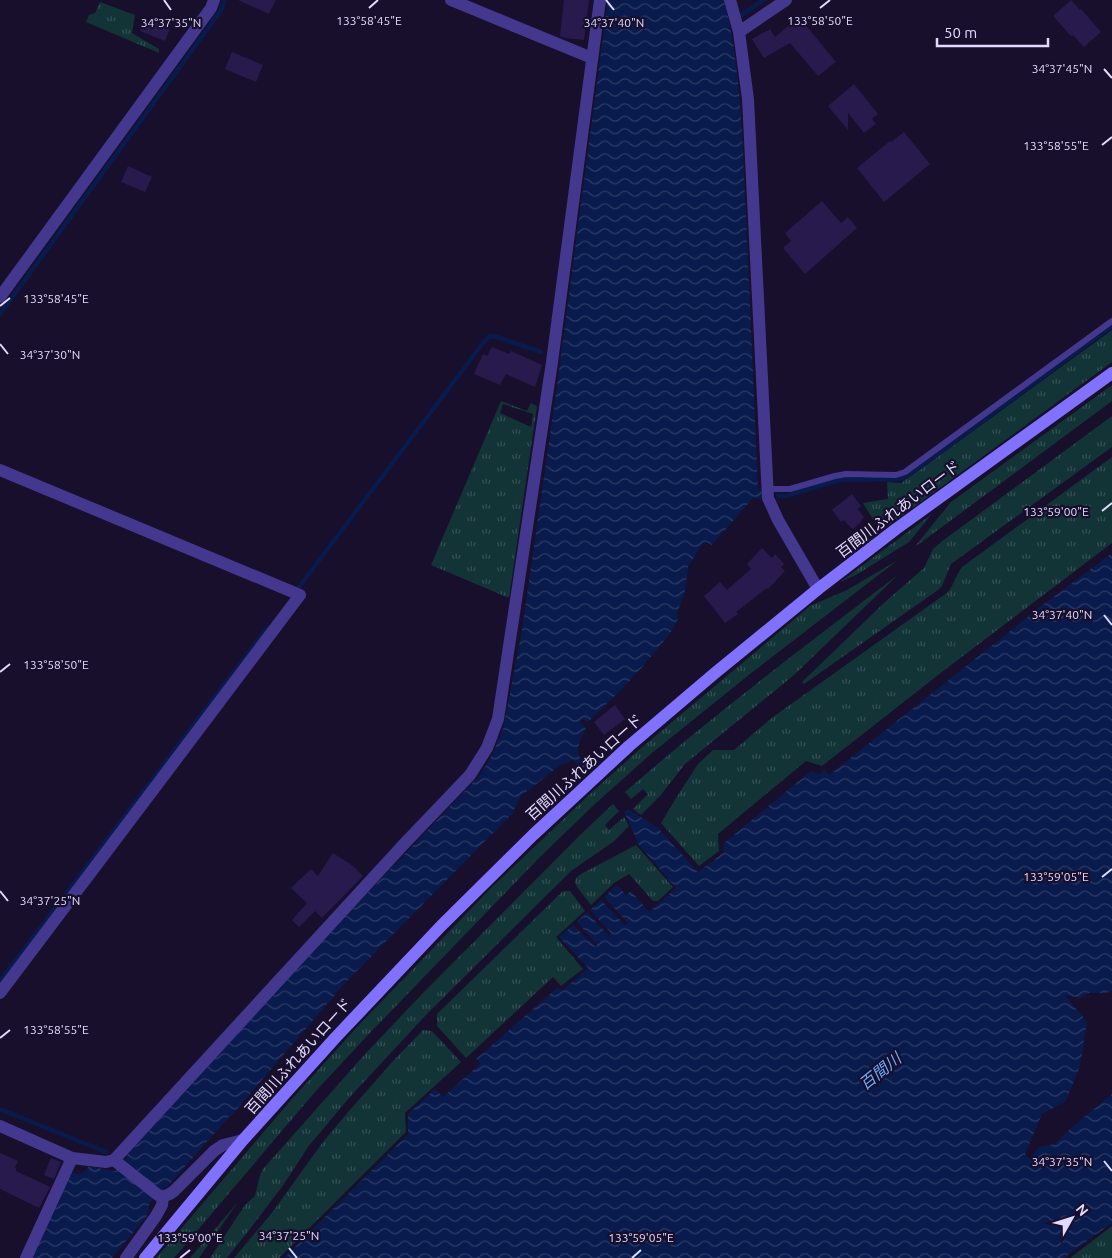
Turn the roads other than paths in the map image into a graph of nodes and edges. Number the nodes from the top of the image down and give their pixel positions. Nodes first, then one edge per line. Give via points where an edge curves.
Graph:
1 (214, 0) edge
2 (451, 0) edge
3 (600, 0) edge
4 (730, 0) edge
5 (786, 0) edge
6 (739, 32) junction
7 (592, 58) junction
8 (0, 297) edge
9 (1112, 321) edge
10 (1112, 373) edge
11 (0, 470) edge
12 (768, 489) junction
13 (818, 589) junction
14 (0, 993) edge
15 (0, 1126) edge
16 (243, 1140) junction
17 (72, 1158) junction
18 (116, 1162) junction
19 (160, 1196) junction
20 (26, 1258) edge
21 (126, 1258) edge
22 (145, 1258) edge

1 - 8 street
2 - 7 street
3 - 7 street
4 - 6 street
5 - 6 street
6 - 12 street via 748,99
7 - 18 street via 552,362 498,719 487,748 470,775
9 - 12 lane via 905,472 896,475 846,474 790,490
10 - 13 street, 百間川ふれあいロード
11 - 14 street via 300,594
12 - 13 street via 768,498 778,520
13 - 16 street, 百間川ふれあいロード via 629,746 533,835 441,926
15 - 17 street
16 - 19 street via 214,1151 174,1191
16 - 22 street, 百間川ふれあいロード
17 - 18 street
17 - 20 street
18 - 19 street
19 - 21 street via 162,1205 156,1216

